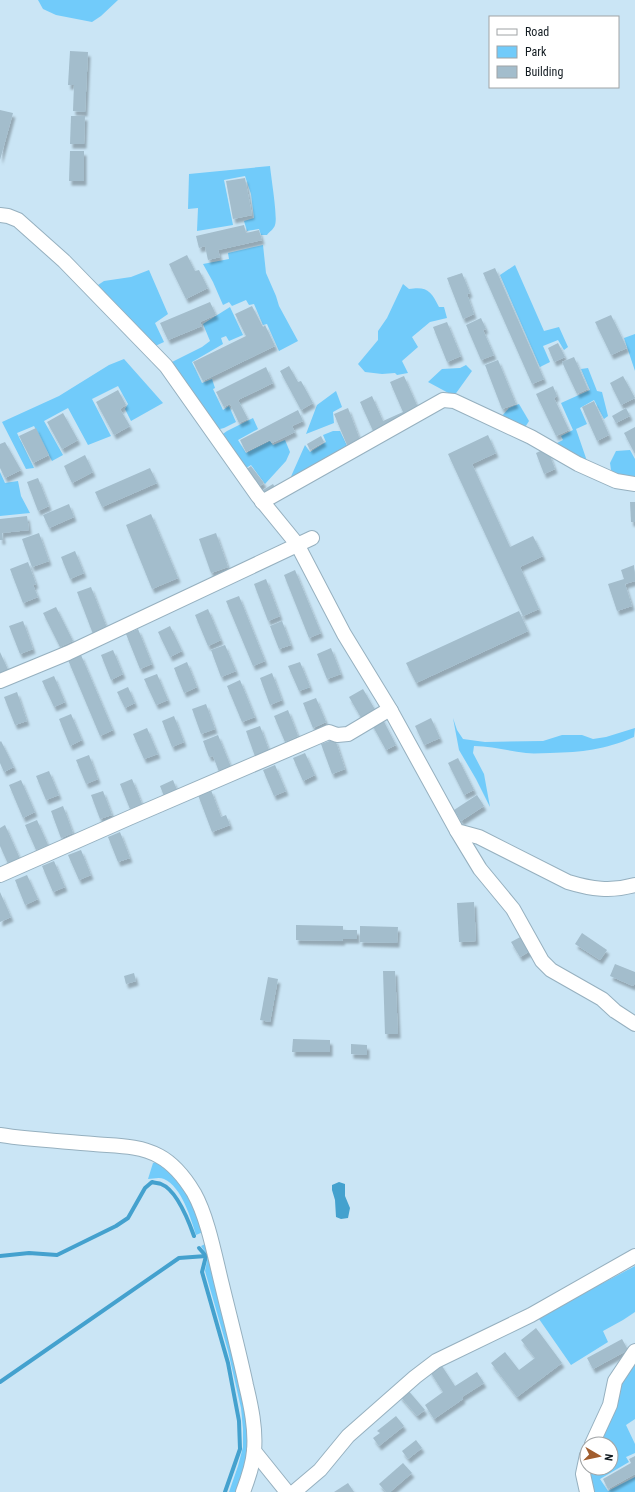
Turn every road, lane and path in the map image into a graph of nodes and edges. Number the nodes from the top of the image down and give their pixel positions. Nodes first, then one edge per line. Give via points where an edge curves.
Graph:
1 (0, 216) edge
2 (635, 484) edge
3 (262, 502) junction
4 (312, 538) dead end
5 (296, 544) junction
6 (0, 681) edge
7 (392, 711) junction
8 (457, 831) junction
9 (0, 875) edge
10 (635, 885) edge
11 (635, 1024) edge
12 (0, 1135) edge
13 (635, 1256) edge
14 (635, 1351) edge
15 (596, 1436) edge
16 (254, 1451) junction
17 (583, 1476) edge
18 (243, 1492) edge
19 (287, 1492) edge
20 (294, 1492) edge
21 (587, 1492) edge

1 - 3 street via 18,220 64,261 166,366
2 - 3 street via 616,481 454,401 443,400
3 - 5 street
4 - 5 street
5 - 6 street via 68,653
5 - 7 street via 344,634
7 - 8 street
7 - 9 street via 385,712 348,734 337,735 330,732
8 - 10 street via 479,837 568,882 584,887 610,890
8 - 11 street via 480,869 513,909 542,961 551,970 602,999
12 - 16 street via 145,1150 174,1166 184,1178 202,1211 237,1344 251,1408
13 - 20 street via 531,1315 436,1361 348,1436 320,1470
14 - 15 street via 615,1381 610,1405
16 - 18 street
16 - 19 street
17 - 21 street

